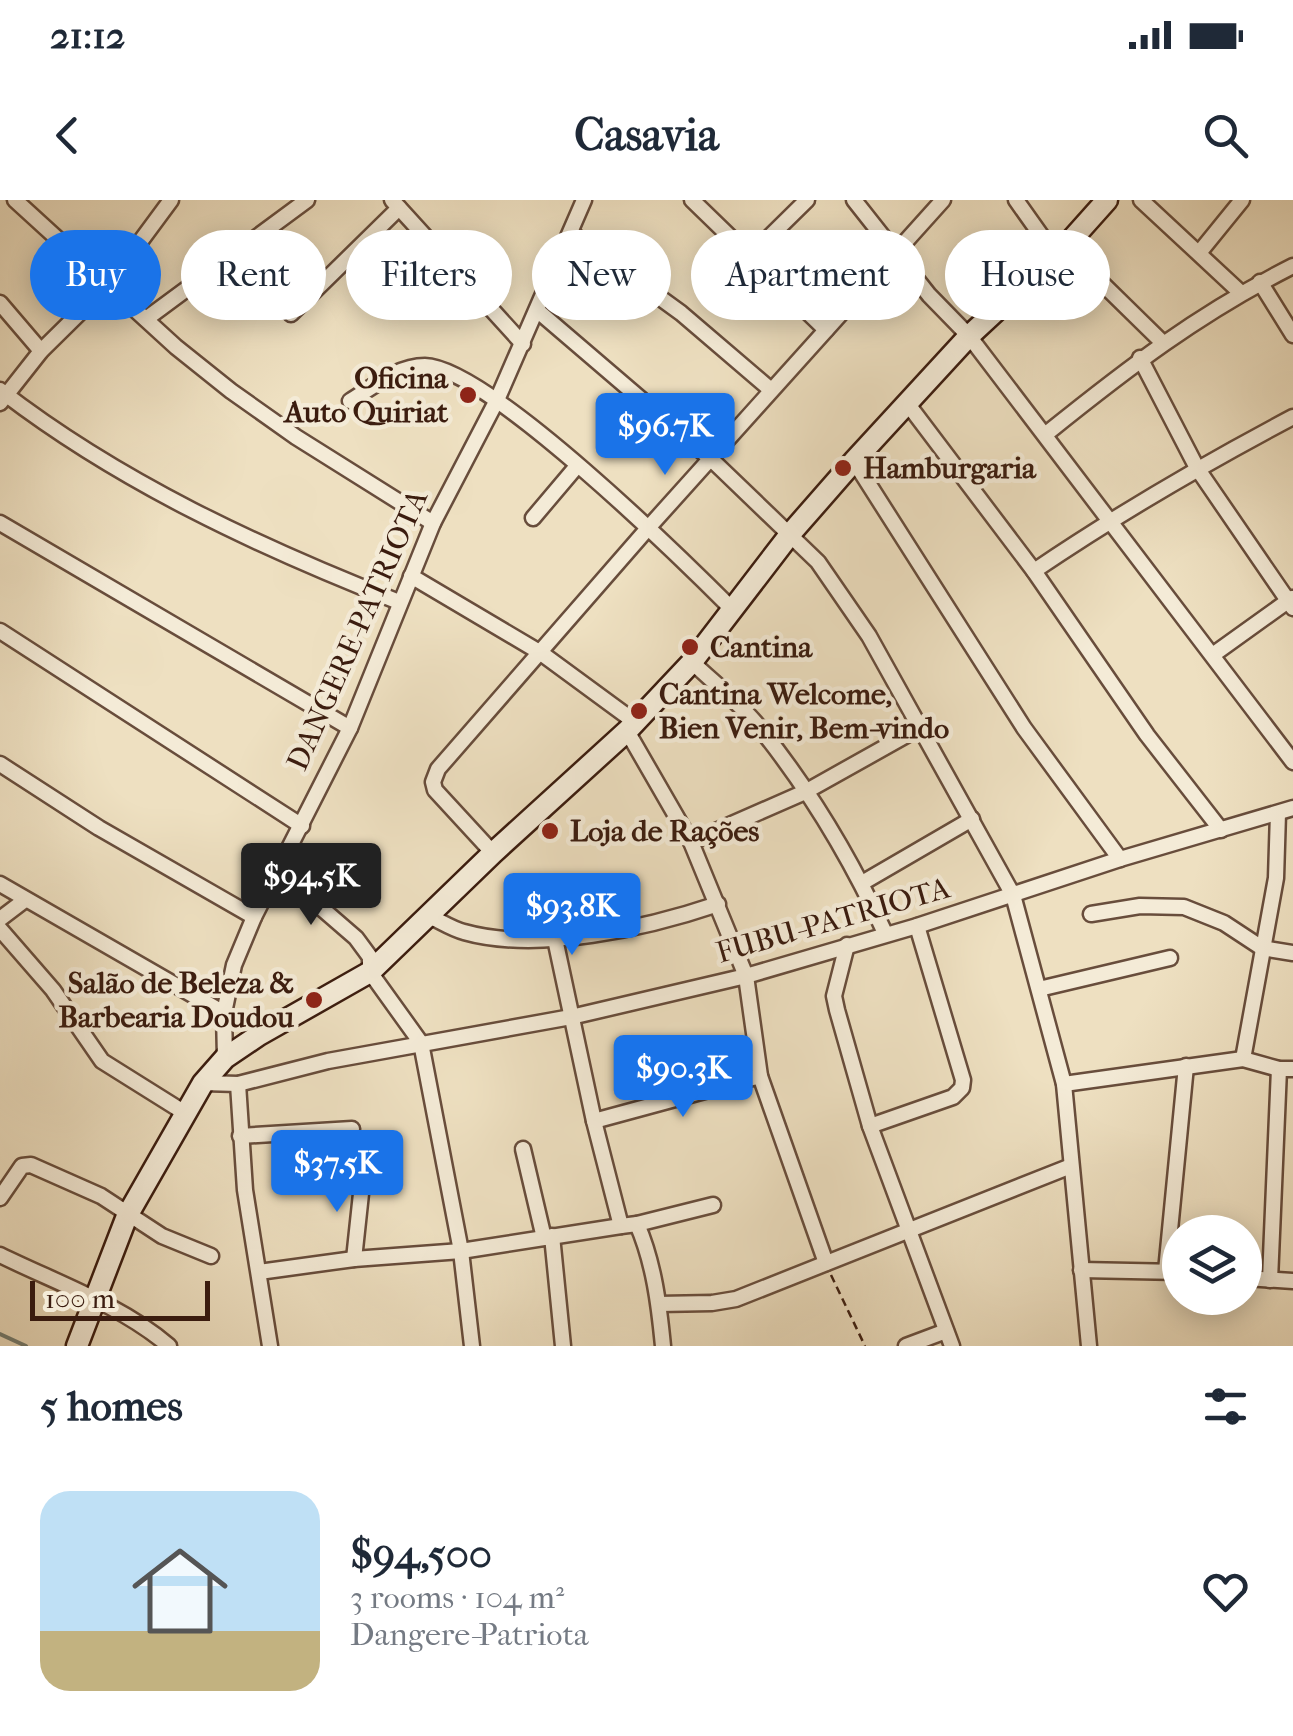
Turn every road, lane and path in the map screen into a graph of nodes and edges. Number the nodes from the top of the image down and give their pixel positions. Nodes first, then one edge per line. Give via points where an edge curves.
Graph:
1 (15, 200) edge
2 (171, 200) edge
3 (307, 200) edge
4 (584, 200) edge
5 (692, 200) edge
6 (806, 200) edge
7 (854, 200) edge
8 (943, 200) edge
9 (1016, 200) edge
10 (1108, 200) edge
11 (1142, 200) edge
12 (1242, 200) edge
13 (396, 204) edge
14 (49, 230) edge
15 (149, 230) edge
16 (571, 230) edge
17 (721, 230) edge
18 (775, 230) edge
19 (878, 230) edge
20 (914, 230) edge
21 (1042, 230) edge
22 (1080, 230) edge
23 (1199, 253) junction
24 (1293, 266) edge
25 (326, 277) edge
26 (1260, 282) junction
27 (925, 289) edge
28 (1241, 292) junction
29 (1110, 296) edge
30 (0, 303) edge
31 (671, 304) edge
32 (161, 308) edge
33 (72, 320) edge
34 (147, 320) edge
35 (534, 320) edge
36 (549, 320) edge
37 (815, 320) edge
38 (835, 320) edge
39 (986, 320) edge
40 (826, 330) junction
41 (1293, 335) edge
42 (969, 336) junction
43 (1162, 342) junction
44 (523, 344) junction
45 (41, 351) junction
46 (1140, 358) junction
47 (770, 390) junction
48 (2, 396) edge
49 (497, 400) junction
50 (350, 401) dead end
51 (907, 403) junction
52 (1293, 417) edge
53 (1046, 434) junction
54 (712, 460) junction
55 (854, 461) junction
56 (577, 466) junction
57 (1198, 468) junction
58 (532, 518) dead end
59 (1110, 520) junction
60 (0, 523) edge
61 (433, 523) junction
62 (649, 527) junction
63 (791, 533) junction
64 (1034, 571) junction
65 (410, 576) junction
66 (399, 602) junction
67 (1291, 602) edge
68 (733, 610) junction
69 (0, 631) edge
70 (541, 653) junction
71 (1214, 654) junction
72 (692, 662) junction
73 (631, 726) junction
74 (922, 727) junction
75 (350, 728) junction
76 (1293, 762) edge
77 (0, 764) edge
78 (805, 792) junction
79 (1286, 811) edge
80 (972, 819) junction
81 (302, 826) junction
82 (1221, 830) junction
83 (691, 842) junction
84 (493, 853) junction
85 (1120, 859) junction
86 (276, 874) junction
87 (862, 883) junction
88 (0, 884) edge
89 (1013, 895) junction
90 (26, 900) junction
91 (718, 904) junction
92 (1091, 914) dead end
93 (254, 916) junction
94 (429, 916) junction
95 (0, 920) edge
96 (917, 926) junction
97 (0, 928) edge
98 (885, 934) junction
99 (555, 938) junction
100 (846, 945) junction
101 (1262, 948) junction
102 (1293, 953) edge
103 (1170, 958) dead end
104 (370, 972) junction
105 (746, 976) junction
106 (1039, 989) junction
107 (224, 1013) junction
108 (570, 1017) junction
109 (421, 1043) junction
110 (226, 1058) junction
111 (1243, 1059) junction
112 (1186, 1066) junction
113 (1286, 1069) edge
114 (760, 1076) junction
115 (203, 1084) junction
116 (238, 1084) junction
117 (1064, 1084) junction
118 (185, 1113) junction
119 (594, 1122) junction
120 (870, 1126) junction
121 (352, 1129) dead end
122 (240, 1136) junction
123 (523, 1149) dead end
124 (1071, 1166) junction
125 (363, 1175) dead end
126 (0, 1198) edge
127 (713, 1205) dead end
128 (1177, 1215) edge
129 (127, 1216) junction
130 (638, 1224) junction
131 (621, 1226) junction
132 (909, 1231) junction
133 (548, 1237) junction
134 (461, 1251) junction
135 (0, 1254) edge
136 (211, 1256) dead end
137 (354, 1259) junction
138 (826, 1263) junction
139 (1081, 1270) junction
140 (260, 1272) junction
141 (1162, 1272) edge
142 (1262, 1279) edge
143 (1270, 1280) junction
144 (1293, 1281) edge
145 (95, 1301) junction
146 (658, 1304) junction
147 (946, 1331) junction
148 (77, 1346) edge
149 (170, 1346) edge
150 (270, 1346) edge
151 (472, 1346) edge
152 (564, 1346) edge
153 (663, 1346) edge
154 (865, 1346) edge
155 (906, 1346) edge
156 (952, 1346) edge
157 (1089, 1346) edge

1 - 14 street
2 - 15 street
3 - 32 street
4 - 16 street, DANGERE-PATRIOTA
5 - 17 street
6 - 18 street
7 - 19 street
8 - 20 street
9 - 21 street
10 - 22 street
11 - 23 street
12 - 23 street
13 - 25 street
13 - 44 street
23 - 28 street
24 - 26 street
26 - 28 street
26 - 41 street
27 - 42 street
28 - 43 street
29 - 43 street
30 - 45 street
31 - 47 street
33 - 45 street
34 - 61 street via 296,437
35 - 44 street, DANGERE-PATRIOTA
36 - 54 street
37 - 40 street
38 - 40 street
39 - 42 street
40 - 47 street
42 - 51 street
42 - 53 street
43 - 46 street
44 - 49 street, DANGERE-PATRIOTA
45 - 48 street
46 - 53 street
46 - 57 street
47 - 54 street
48 - 66 street via 145,485
49 - 50 street via 428,366 404,370
49 - 56 street
49 - 61 street, DANGERE-PATRIOTA
51 - 55 street
51 - 64 street
52 - 57 street
53 - 59 street
54 - 62 street
54 - 63 street
55 - 63 street
55 - 85 street via 1024,728
56 - 58 street
56 - 62 street
57 - 59 street
57 - 67 street
59 - 64 street
59 - 71 street
60 - 75 street
61 - 65 street, DANGERE-PATRIOTA
62 - 68 street
62 - 70 street
63 - 68 street
63 - 74 street via 825,570
64 - 82 street
65 - 66 street, DANGERE-PATRIOTA
65 - 70 street
66 - 75 street, DANGERE-PATRIOTA
67 - 71 street
68 - 72 street
69 - 81 street
70 - 73 street
70 - 84 street via 434,775 442,799
71 - 76 street
72 - 73 street
72 - 78 street via 757,725
73 - 83 street
73 - 84 street
74 - 78 street
74 - 80 street
75 - 81 street, DANGERE-PATRIOTA
77 - 93 street
78 - 83 street
78 - 87 street
79 - 82 street, FUBU-PATRIOTA
79 - 101 street
80 - 87 street
80 - 89 street
81 - 86 street, DANGERE-PATRIOTA
82 - 85 street, FUBU-PATRIOTA
83 - 91 street
84 - 94 street
85 - 89 street, FUBU-PATRIOTA
86 - 93 street, DANGERE-PATRIOTA
86 - 104 street via 356,938 370,956
87 - 98 street
88 - 90 street
89 - 96 street, FUBU-PATRIOTA
89 - 106 street
90 - 95 street
90 - 107 street
91 - 99 street via 668,920
91 - 105 street
92 - 101 street via 1184,907
93 - 107 street, DANGERE-PATRIOTA
94 - 99 street via 463,932
94 - 104 street
96 - 98 street, FUBU-PATRIOTA
96 - 120 street via 964,1080 952,1097
97 - 118 street via 102,1061
98 - 100 street, FUBU-PATRIOTA
99 - 108 street
100 - 105 street, FUBU-PATRIOTA
100 - 120 street via 834,996
101 - 102 street
101 - 111 street
103 - 106 street
104 - 109 street
104 - 110 street
105 - 108 street, FUBU-PATRIOTA
105 - 114 street
106 - 117 street
107 - 110 street, DANGERE-PATRIOTA
108 - 109 street, FUBU-PATRIOTA
108 - 119 street
109 - 116 street, FUBU-PATRIOTA
109 - 134 street
110 - 115 street
111 - 112 street
111 - 113 street
112 - 117 street
112 - 128 street
113 - 143 street
114 - 119 street
114 - 138 street
115 - 116 street, FUBU-PATRIOTA
115 - 118 street
116 - 122 street
117 - 124 street
118 - 129 street
119 - 131 street
120 - 132 street
121 - 122 street
122 - 140 street
123 - 133 street
124 - 132 street
124 - 139 street
125 - 137 street
126 - 129 street via 27,1164 101,1196
127 - 130 street
129 - 136 street
129 - 145 street
130 - 131 street
130 - 146 street
131 - 133 street
132 - 138 street
132 - 147 street
133 - 134 street
133 - 152 street
134 - 137 street
134 - 151 street
135 - 145 street
137 - 140 street
138 - 146 street via 725,1302
138 - 154 path
139 - 141 street
139 - 157 street
140 - 150 street
142 - 143 street
143 - 144 street
145 - 148 street
145 - 149 street
146 - 153 street
147 - 155 street
147 - 156 street

